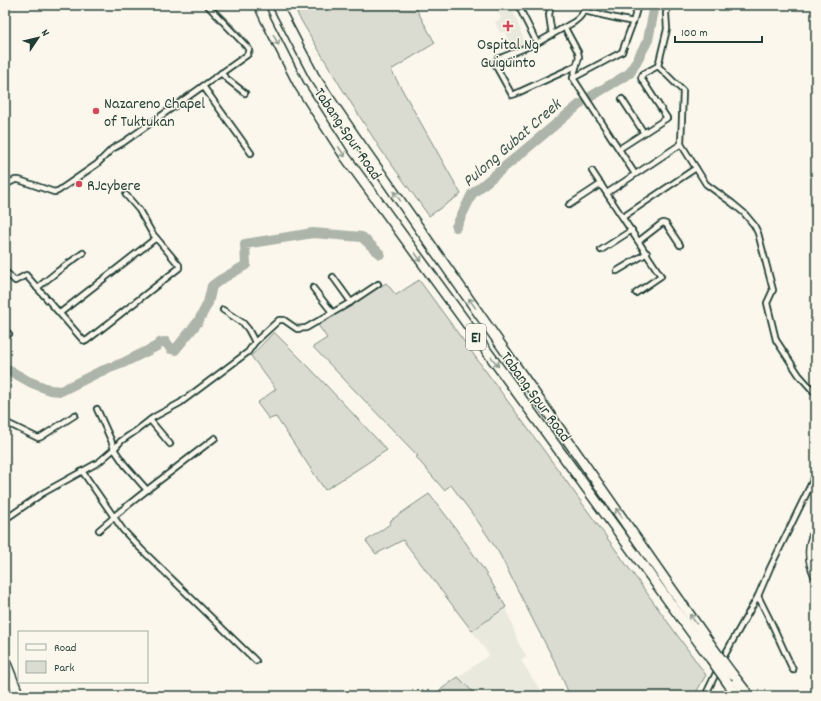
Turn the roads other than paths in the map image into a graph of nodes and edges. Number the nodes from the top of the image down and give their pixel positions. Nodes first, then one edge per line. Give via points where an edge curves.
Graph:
1 (207, 5) edge
2 (259, 5) edge
3 (277, 5) edge
4 (518, 5) edge
5 (551, 5) edge
6 (585, 5) edge
7 (638, 5) edge
8 (669, 5) edge
9 (584, 11) junction
10 (633, 22) junction
11 (565, 28) junction
12 (552, 35) junction
13 (537, 43) junction
14 (576, 66) junction
15 (658, 66) junction
16 (222, 73) junction
17 (573, 78) junction
18 (203, 86) junction
19 (245, 93) dead end
20 (622, 99) dead end
21 (644, 133) junction
22 (681, 144) junction
23 (619, 149) junction
24 (251, 153) dead end
25 (696, 168) junction
26 (592, 171) dead end
27 (635, 174) junction
28 (601, 184) junction
29 (5, 185) edge
30 (607, 193) junction
31 (126, 195) dead end
32 (569, 205) dead end
33 (623, 217) junction
34 (632, 230) junction
35 (156, 238) junction
36 (639, 241) junction
37 (680, 245) dead end
38 (601, 250) dead end
39 (83, 253) dead end
40 (647, 253) junction
41 (5, 271) edge
42 (617, 271) dead end
43 (333, 277) dead end
44 (378, 284) dead end
45 (37, 288) junction
46 (313, 288) dead end
47 (636, 293) dead end
48 (351, 302) junction
49 (223, 310) dead end
50 (332, 312) junction
51 (60, 313) junction
52 (255, 342) junction
53 (816, 394) edge
54 (97, 409) dead end
55 (75, 415) dead end
56 (150, 420) junction
57 (5, 422) edge
58 (215, 438) dead end
59 (170, 444) dead end
60 (114, 449) junction
61 (82, 471) junction
62 (816, 474) edge
63 (147, 490) junction
64 (5, 517) edge
65 (113, 517) junction
66 (99, 530) dead end
67 (816, 531) edge
68 (816, 575) edge
69 (758, 596) junction
70 (713, 655) junction
71 (5, 661) edge
72 (256, 661) dead end
73 (793, 670) dead end
74 (5, 676) edge
75 (12, 696) edge
76 (18, 696) edge
77 (705, 696) edge
78 (738, 696) edge
79 (749, 696) edge

1 - 16 street via 248,50 247,55
2 -> 70 highway, Tabang Spur Road / E1 via 299,85 344,155
70 -> 3 highway, Tabang Spur Road / E1 via 314,76
4 - 13 street
5 - 12 street
6 - 9 street
7 - 10 street
8 - 15 street via 666,13 667,29
9 - 10 street
9 - 11 street via 580,18
10 - 17 street via 622,52
11 - 12 street
11 - 14 street via 578,52
12 - 13 street
13 - 14 street via 496,63 496,68 512,94
14 - 17 street
15 - 21 street via 643,74 642,78 667,118
15 - 22 street via 683,92
16 - 18 street
16 - 19 street
17 - 23 street
18 - 24 street
18 - 29 street via 112,149 97,164 58,191 54,192 18,180
20 - 21 street
21 - 23 street
22 - 25 street
22 - 27 street
23 - 27 street
25 - 33 street
25 - 53 street via 706,184 732,203 754,225 773,290 767,303 776,340 798,375
26 - 28 street
27 - 30 street
28 - 30 street
28 - 32 street
30 - 33 street
31 - 35 street via 139,210
33 - 34 street
34 - 36 street
34 - 38 street
35 - 51 street
35 - 51 street via 179,268 86,341
36 - 37 street via 660,224 666,224
36 - 40 street
39 - 45 street
40 - 42 street
40 - 47 street via 661,276
41 - 45 street via 15,281 26,275
43 - 48 street
44 - 48 street
45 - 51 street
46 - 50 street
48 - 50 street
49 - 52 street via 243,323
50 - 52 street via 302,329 279,320
52 - 56 street via 248,352 180,403
54 - 60 street
55 - 57 street via 38,438
56 - 59 street
56 - 60 street
58 - 63 street
60 - 61 street via 99,462
60 - 63 street
61 - 64 street
61 - 65 street
62 - 69 street
63 - 65 street
65 - 66 street
65 - 72 street via 141,549
67 - 68 highway via 811,545
69 - 73 street
69 - 77 street
70 - 78 highway, Tabang Spur Road / E1, bridge
70 - 79 highway, Tabang Spur Road / E1, bridge
71 - 76 highway
74 - 75 highway

